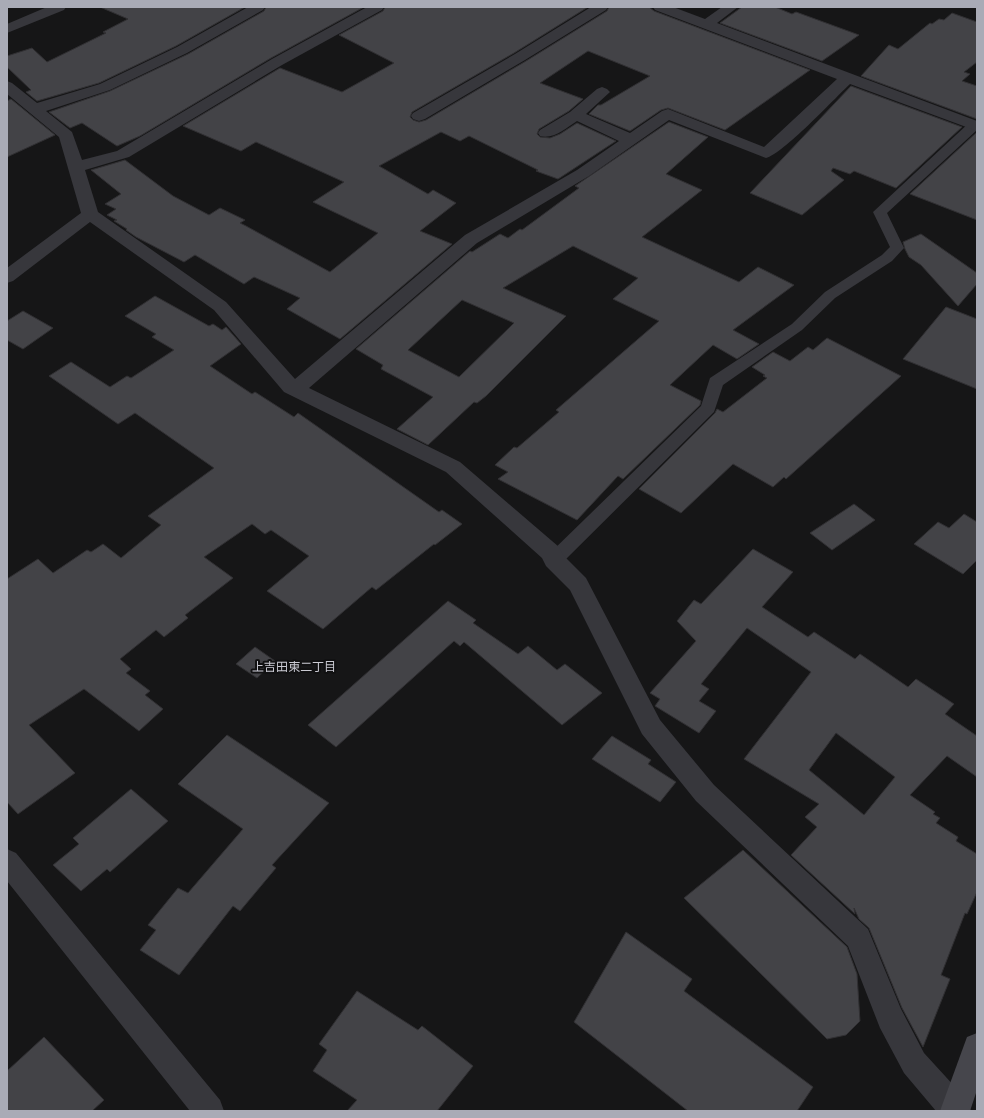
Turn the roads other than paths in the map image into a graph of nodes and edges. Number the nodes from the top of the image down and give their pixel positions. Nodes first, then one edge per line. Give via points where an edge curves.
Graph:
1 (59, 7) edge
2 (258, 7) edge
3 (377, 7) edge
4 (601, 7) edge
5 (660, 7) edge
6 (731, 7) edge
7 (707, 24) junction
8 (7, 30) edge
9 (848, 77) junction
10 (7, 86) edge
11 (602, 92) dead end
12 (35, 109) junction
13 (576, 115) junction
14 (419, 116) dead end
15 (976, 125) edge
16 (546, 133) dead end
17 (631, 140) junction
18 (76, 168) junction
19 (90, 214) junction
20 (7, 277) edge
21 (296, 389) junction
22 (554, 560) junction
23 (7, 861) edge
24 (977, 1047) edge
25 (209, 1111) edge
26 (956, 1111) edge

1 - 8 street
2 - 12 street via 182,50 105,86
3 - 18 street via 123,154
4 - 14 street
5 - 7 street
6 - 7 street
7 - 9 street
9 - 15 street
9 - 17 street via 766,153 668,114
10 - 12 street
11 - 13 street
12 - 18 street via 66,135
13 - 16 street
13 - 17 street
15 - 22 lane via 880,212 897,248 888,258 830,295 797,327 716,382 708,408
17 - 21 street via 583,174 471,239
18 - 19 street
19 - 20 street
19 - 21 street via 220,306
21 - 22 street via 452,467 551,553
22 - 26 street via 578,584 650,727 705,793 858,938 890,1018 914,1063
23 - 25 street
24 - 26 street

